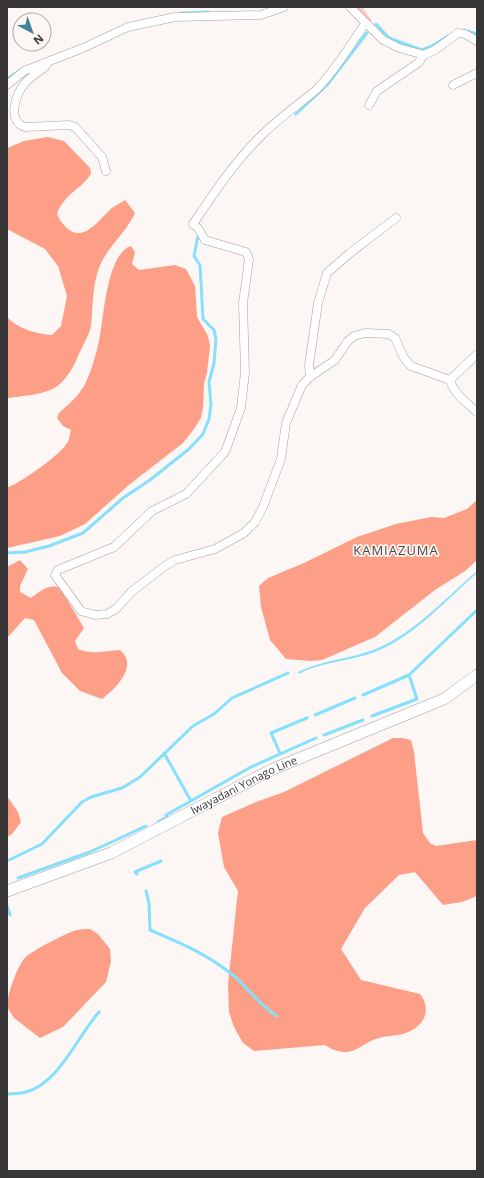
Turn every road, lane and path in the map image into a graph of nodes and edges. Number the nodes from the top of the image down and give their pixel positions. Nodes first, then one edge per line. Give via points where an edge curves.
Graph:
1 (284, 7) edge
2 (350, 7) edge
3 (365, 24) junction
4 (477, 41) edge
5 (424, 55) junction
6 (53, 60) junction
7 (477, 73) edge
8 (7, 85) edge
9 (453, 85) dead end
10 (369, 105) dead end
11 (106, 171) dead end
12 (396, 218) dead end
13 (475, 359) edge
14 (310, 377) junction
15 (450, 380) junction
16 (477, 412) edge
17 (477, 675) edge
18 (7, 890) edge

1 - 6 street via 261,15 175,17 128,27
2 - 3 street
3 - 5 street via 394,46
3 - 14 street via 316,90 284,114 256,141 222,182 193,224 205,240 246,252 248,255 243,302 245,372 241,408 225,452 186,494 152,511 114,547 55,572 81,611 95,615 107,614 116,609 130,592 165,566 175,560 215,550 250,528 260,513 281,459 284,430 290,410 302,385
4 - 5 street via 458,33
5 - 10 street via 418,63 378,91
6 - 8 street via 24,71
6 - 11 street via 22,87 15,108 15,119 18,125 25,127 75,127 102,157
7 - 9 street
12 - 14 street via 327,273 318,303 309,365
13 - 15 street
14 - 15 street via 335,360 350,338 359,334 384,333 395,338 404,358 411,366
15 - 16 street via 462,399
17 - 18 main road, Iwayadani Yonago Line via 444,698 273,769 111,853

